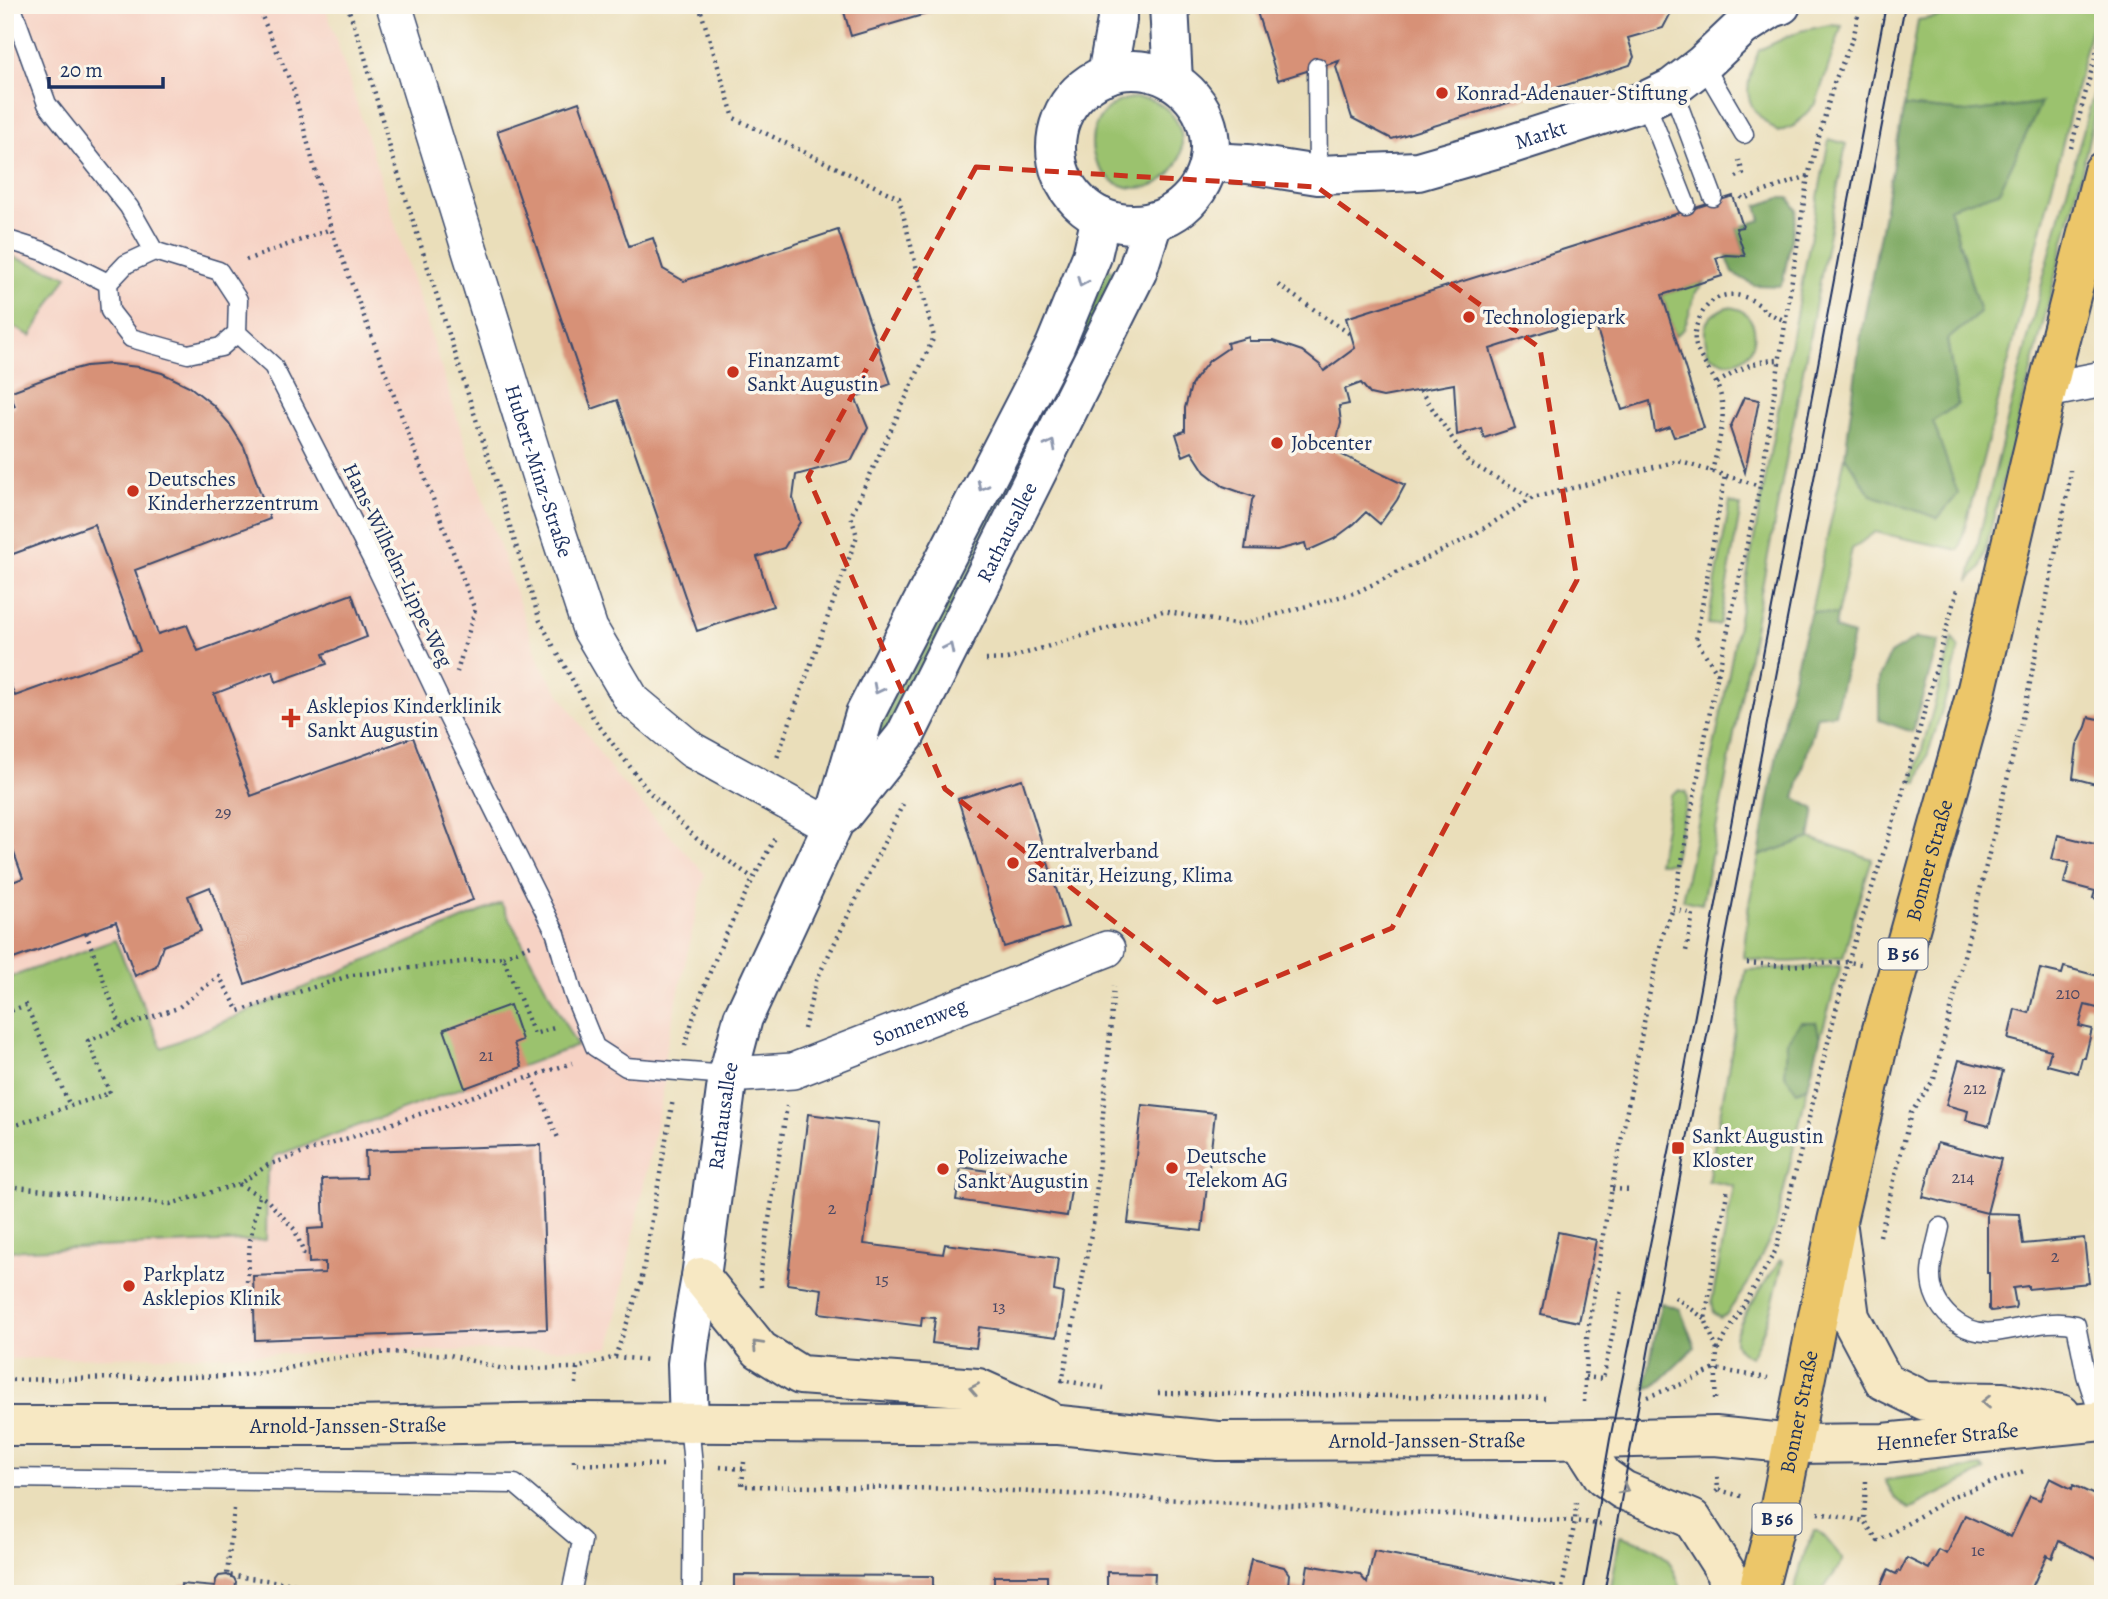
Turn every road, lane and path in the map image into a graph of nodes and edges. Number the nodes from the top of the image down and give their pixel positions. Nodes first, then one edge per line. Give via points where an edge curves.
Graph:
1 (10, 5) edge
2 (257, 5) edge
3 (347, 5) edge
4 (394, 5) edge
5 (699, 5) edge
6 (1117, 5) edge
7 (1169, 5) edge
8 (1860, 5) edge
9 (1774, 6) edge
10 (1703, 64) junction
11 (1317, 68) dead end
12 (1107, 75) junction
13 (1173, 81) junction
14 (1658, 94) junction
15 (1744, 134) dead end
16 (1739, 160) dead end
17 (1209, 162) junction
18 (2103, 171) edge
19 (1318, 175) junction
20 (1808, 176) junction
21 (1731, 179) dead end
22 (1737, 189) dead end
23 (1713, 197) dead end
24 (1686, 205) dead end
25 (1101, 217) junction
26 (1153, 222) junction
27 (331, 229) junction
28 (5, 239) edge
29 (154, 251) junction
30 (219, 271) junction
31 (430, 275) dead end
32 (108, 283) junction
33 (1278, 285) dead end
34 (1786, 321) junction
35 (237, 333) junction
36 (1350, 334) dead end
37 (1780, 360) junction
38 (2103, 379) edge
39 (1717, 383) junction
40 (1420, 390) dead end
41 (2047, 390) junction
42 (2070, 468) dead end
43 (1712, 472) junction
44 (1724, 475) junction
45 (1760, 486) junction
46 (1533, 498) junction
47 (978, 660) dead end
48 (1718, 674) junction
49 (446, 713) junction
50 (766, 791) junction
51 (832, 827) junction
52 (1673, 909) junction
53 (86, 933) dead end
54 (1107, 949) joint
55 (1686, 951) dead end
56 (1747, 963) dead end
57 (5, 1013) edge
58 (121, 1027) junction
59 (561, 1039) dead end
60 (574, 1062) dead end
61 (793, 1071) junction
62 (728, 1075) junction
63 (532, 1077) junction
64 (71, 1106) junction
65 (5, 1129) edge
66 (558, 1139) dead end
67 (5, 1179) edge
68 (239, 1184) junction
69 (1728, 1187) dead end
70 (1612, 1189) junction
71 (1631, 1190) dead end
72 (259, 1196) junction
73 (1837, 1221) junction
74 (1940, 1227) dead end
75 (1877, 1247) dead end
76 (309, 1253) dead end
77 (701, 1277) junction
78 (761, 1288) dead end
79 (1622, 1290) dead end
80 (246, 1296) dead end
81 (1675, 1297) dead end
82 (1705, 1319) junction
83 (1717, 1351) junction
84 (615, 1357) dead end
85 (1585, 1377) junction
86 (5, 1380) edge
87 (1148, 1393) dead end
88 (1557, 1398) dead end
89 (1571, 1398) dead end
90 (1585, 1399) junction
91 (1596, 1400) dead end
92 (1639, 1400) dead end
93 (2102, 1421) edge
94 (689, 1423) junction
95 (1059, 1425) junction
96 (5, 1426) edge
97 (1580, 1440) junction
98 (1794, 1444) junction
99 (574, 1464) dead end
100 (693, 1465) junction
101 (2038, 1468) dead end
102 (743, 1469) dead end
103 (5, 1478) edge
104 (237, 1480) junction
105 (1864, 1521) dead end
106 (340, 1590) dead end
107 (571, 1594) edge
108 (692, 1594) edge
109 (1561, 1594) edge
110 (1729, 1594) edge
111 (1758, 1594) edge

1 - 29 lane via 47,104 129,207
2 - 27 path via 293,88
3 - 31 path
4 - 50 street, Hubert-Minz-Straße via 590,629 632,700 692,750
5 - 50 path via 734,118 899,198 934,337 851,516 857,536
6 - 12 street
7 - 13 street
8 - 20 path
9 - 10 street, Markt via 1742,27
10 - 14 street, Markt
10 - 15 lane
11 - 19 lane
12 - 13 street via 1147,71
12 - 25 street via 1072,100 1056,140 1067,186
13 - 17 street via 1204,115 1209,128
14 - 19 street, Markt via 1418,171
14 - 23 lane
14 - 24 lane
16 - 21 path via 1744,174
17 - 19 street, Markt
17 - 26 street via 1192,197
18 - 41 main road, Bonner Straße / B 56
20 - 22 path via 1743,199
20 - 34 path
25 - 26 street
25 -> 51 street, Rathausallee via 1092,256 1055,346 865,714
51 -> 26 street, Rathausallee via 905,736 1137,272
27 - 30 path
27 - 49 path via 475,610
28 - 32 lane via 43,251
29 - 30 lane
29 - 32 lane via 126,264
30 - 35 lane via 238,300
32 - 35 lane via 110,311 131,338 188,354 221,347
33 - 36 path
34 - 37 path
34 - 39 path via 1744,297 1716,297 1695,325 1695,346
35 - 49 lane, Hans-Wilhelm-Lippe-Weg via 273,366
37 - 39 path via 1762,360
37 - 45 path
38 - 41 street
39 - 43 path via 1724,416
40 - 46 path via 1468,462
41 - 73 main road, Bonner Straße / B 56 via 1996,615 1881,1033
42 - 75 path via 2026,698 1934,1079 1911,1113
43 - 44 path
43 - 46 path via 1678,461
44 - 45 path
44 - 48 path via 1696,640
45 - 48 path
46 - 47 path via 1468,538 1357,592 1239,625 1163,611 1007,659
48 - 52 path
49 - 62 lane, Hans-Wilhelm-Lippe-Weg via 556,934 595,1047 626,1066
50 - 51 street, Hubert-Minz-Straße
51 - 62 street, Rathausallee via 743,1018
52 - 55 path via 1693,914
52 - 70 path via 1651,986
53 - 58 path
54 - 61 street, Sonnenweg
54 - 95 path via 1115,990 1094,1219
56 - 83 path via 1848,962 1776,1250
57 - 64 path via 26,1005
58 - 59 path via 178,1009 219,976 239,1011 352,975 503,957 534,1034 554,1028
58 - 64 path via 88,1041 110,1093
60 - 63 path
61 - 62 street, Sonnenweg
61 - 78 path
62 - 77 street, Rathausallee
63 - 66 path
63 - 68 path via 268,1165
64 - 65 path
67 - 68 path via 17,1187 170,1204
68 - 72 path
69 - 82 path
70 - 71 path
70 - 85 path via 1587,1338
72 - 76 path via 295,1230 304,1254
72 - 80 path
93 -> 73 main road via 2003,1402 1925,1401 1884,1381 1850,1317
73 - 98 main road, Bonner Straße / B 56
74 - 93 lane via 1931,1275 1934,1296 1948,1318 1969,1331 1992,1333 2062,1321 2076,1325
77 - 94 street, Rathausallee via 687,1364
95 -> 77 main road, Arnold-Janssen-Straße via 978,1388 800,1374 760,1350
79 - 85 path via 1603,1379
81 - 82 path
82 - 83 path
83 - 92 path via 1715,1369
84 - 86 path via 578,1368 503,1369 450,1354 387,1352 234,1376
85 - 90 path
87 - 88 path
89 - 90 path
90 - 91 path
93 - 98 main road, Hennefer Straße via 1868,1444
94 - 95 main road, Arnold-Janssen-Straße
94 - 96 main road, Arnold-Janssen-Straße
94 - 100 lane
95 - 97 main road, Arnold-Janssen-Straße via 1218,1441
97 - 98 main road, Arnold-Janssen-Straße via 1715,1436
97 -> 110 main road via 1603,1476 1623,1490 1692,1519 1727,1574
98 - 111 main road, Bonner Straße / B 56
99 - 100 path
100 - 108 lane
101 - 105 path via 1953,1496 1878,1541
102 - 109 path via 742,1486 974,1489 1575,1521
103 - 104 lane
104 - 106 path via 227,1574
104 - 107 lane via 515,1484 582,1541

